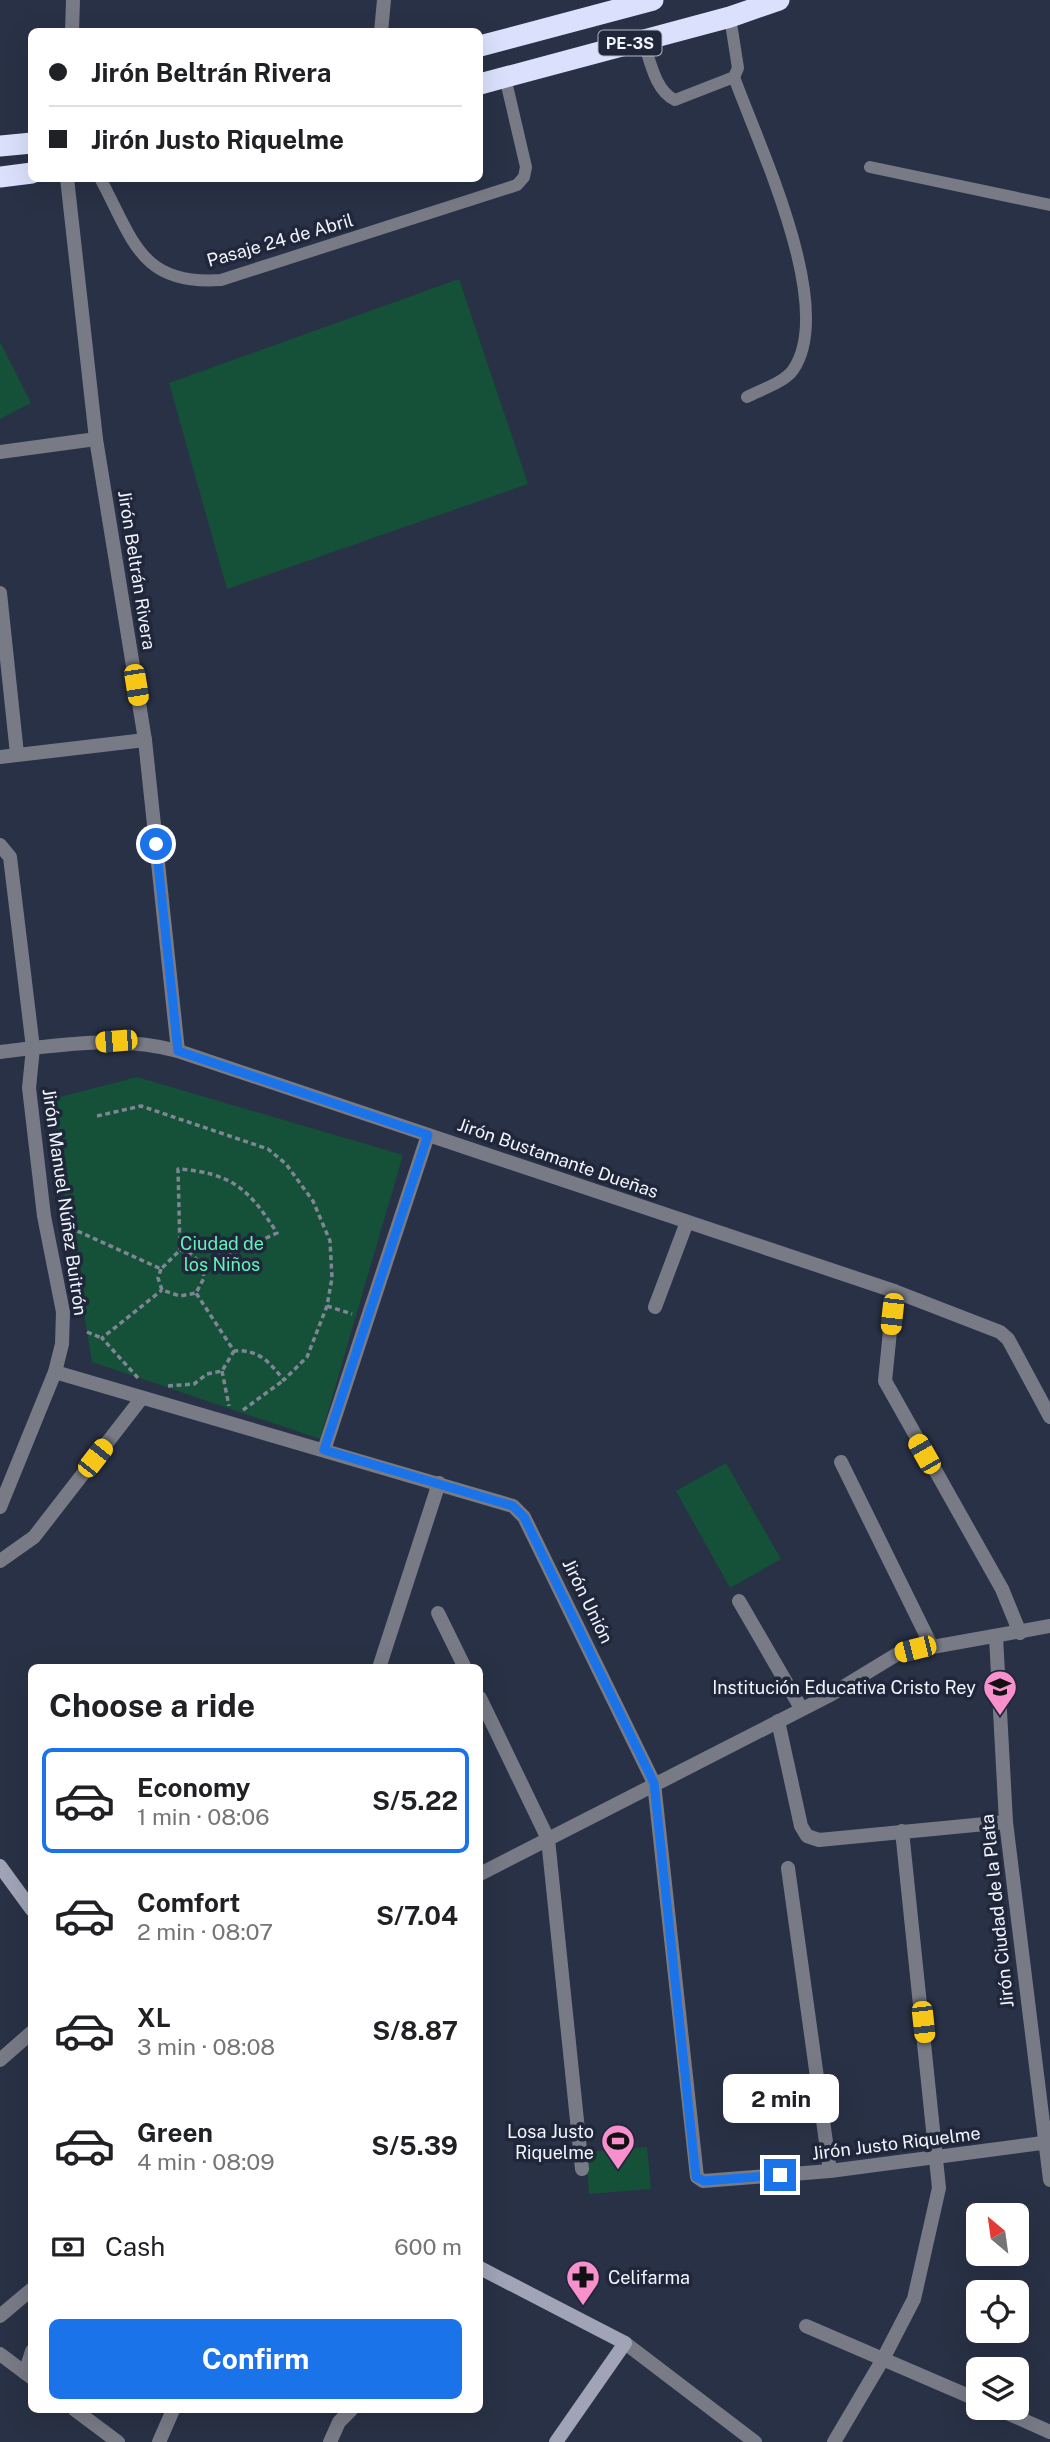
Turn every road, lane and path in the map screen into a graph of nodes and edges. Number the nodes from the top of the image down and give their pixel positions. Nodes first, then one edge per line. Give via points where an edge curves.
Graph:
1 (73, 0) edge
2 (384, 0) edge
3 (779, 0) edge
4 (644, 3) edge
5 (730, 17) junction
6 (72, 28) edge
7 (380, 28) edge
8 (643, 40) junction
9 (483, 45) edge
10 (505, 77) junction
11 (734, 77) junction
12 (483, 83) edge
13 (28, 143) edge
14 (0, 146) edge
15 (870, 167) dead end
16 (28, 174) edge
17 (0, 177) edge
18 (67, 182) edge
19 (102, 182) edge
20 (1050, 205) edge
21 (747, 397) dead end
22 (96, 439) junction
23 (0, 452) edge
24 (0, 593) edge
25 (145, 740) junction
26 (17, 754) junction
27 (0, 757) edge
28 (4, 847) edge
29 (33, 1048) junction
30 (178, 1051) junction
31 (0, 1052) edge
32 (97, 1116) dead end
33 (428, 1135) junction
34 (44, 1216) junction
35 (687, 1222) junction
36 (180, 1250) junction
37 (203, 1267) junction
38 (161, 1269) junction
39 (162, 1290) junction
40 (894, 1291) junction
41 (196, 1293) junction
42 (327, 1306) junction
43 (654, 1307) dead end
44 (356, 1316) dead end
45 (87, 1332) dead end
46 (102, 1338) junction
47 (234, 1351) junction
48 (222, 1371) junction
49 (55, 1372) junction
50 (284, 1380) junction
51 (141, 1382) dead end
52 (164, 1387) dead end
53 (141, 1399) junction
54 (1050, 1417) edge
55 (324, 1450) junction
56 (841, 1462) dead end
57 (439, 1483) junction
58 (0, 1507) edge
59 (0, 1561) edge
60 (739, 1601) dead end
61 (439, 1613) dead end
62 (1050, 1626) edge
63 (1020, 1633) junction
64 (996, 1637) junction
65 (931, 1645) junction
66 (380, 1664) edge
67 (463, 1664) edge
68 (483, 1704) edge
69 (801, 1708) junction
70 (778, 1721) junction
71 (654, 1783) junction
72 (1006, 1822) junction
73 (902, 1831) junction
74 (548, 1839) junction
75 (788, 1868) dead end
76 (483, 1872) edge
77 (2, 1873) edge
78 (28, 1905) edge
79 (28, 2036) edge
80 (0, 2060) edge
81 (1047, 2142) edge
82 (937, 2158) junction
83 (582, 2169) dead end
84 (830, 2171) junction
85 (1050, 2180) edge
86 (704, 2181) joint
87 (483, 2270) edge
88 (28, 2292) edge
89 (0, 2316) edge
90 (806, 2326) dead end
91 (625, 2343) junction
92 (0, 2354) edge
93 (883, 2359) junction
94 (28, 2375) edge
95 (966, 2395) edge
96 (79, 2413) edge
97 (172, 2413) edge
98 (348, 2413) edge
99 (1023, 2420) edge
100 (1050, 2432) edge
101 (118, 2442) edge
102 (159, 2442) edge
103 (330, 2442) edge
104 (556, 2442) edge
105 (754, 2442) edge
106 (834, 2442) edge

1 - 6 street
2 - 7 street
3 - 5 highway, PE-3S
4 - 8 highway
4 - 9 highway, PE-3S
5 - 8 highway, PE-3S
5 - 11 lane via 738,68
8 - 10 highway, PE-3S
8 - 11 lane via 660,88 675,100
10 - 12 highway, PE-3S
10 - 19 lane, Pasaje 24 de Abril via 526,167 517,185 221,280 192,282 164,273 144,259
11 - 21 lane via 799,254 807,319 805,348 792,373
13 - 14 highway
15 - 20 lane
16 - 17 highway
18 - 22 street, Jirón Beltrán Rivera
22 - 23 street
22 - 25 street, Jirón Beltrán Rivera
24 - 26 street
25 - 26 street
25 - 30 street, Jirón Beltrán Rivera
26 - 27 street
28 - 29 street, Jirón Manuel Núñez Buitrón
29 - 30 street, Jirón Bustamante Dueñas via 116,1041
29 - 31 street, Jirón Bustamante Dueñas
29 - 34 street, Jirón Manuel Núñez Buitrón via 29,1088
30 - 33 street, Jirón Bustamante Dueñas
32 - 42 path via 141,1106 268,1149 286,1164 313,1200 330,1241 332,1278
33 - 35 street, Jirón Bustamante Dueñas
33 - 55 street
34 - 38 path
34 - 49 street, Jirón Manuel Núñez Buitrón via 63,1312
35 - 40 street, Jirón Bustamante Dueñas
35 - 43 street
36 - 37 path via 192,1254
36 - 37 path via 178,1169 232,1180 256,1200 277,1233
36 - 38 path
37 - 41 path via 204,1278
38 - 39 path
39 - 41 path via 180,1296
39 - 46 path
40 - 54 street, Jirón Bustamante Dueñas via 1000,1332
40 - 63 street via 885,1381 1002,1588
41 - 47 path
42 - 44 path
42 - 50 path via 307,1357
45 - 46 path
46 - 51 path
47 - 48 path
47 - 50 path via 251,1350 266,1358
48 - 50 path via 233,1415
48 - 52 path via 206,1374 194,1384
49 - 53 street, Jirón Unión
49 - 58 street, Jirón Manuel Núñez Buitrón
53 - 55 street, Jirón Unión
53 - 59 street via 34,1537
55 - 57 street, Jirón Unión
56 - 65 street
57 - 66 street
57 - 71 street, Jirón Unión via 513,1506 524,1517
60 - 69 street
61 - 67 street
62 - 63 street
63 - 64 street
64 - 65 street
64 - 72 street, Jirón Ciudad de la Plata
65 - 69 street via 899,1653
68 - 74 street
69 - 70 street
70 - 71 street
70 - 73 street via 807,1836 819,1840
71 - 74 street
71 - 86 street, Jirón Unión via 696,2177
72 - 73 street
72 - 81 street, Jirón Ciudad de la Plata
73 - 82 street
74 - 76 street
74 - 83 street
75 - 84 street
77 - 78 street
79 - 80 street
81 - 82 street, Jirón Justo Riquelme
81 - 85 street, Jirón Ciudad de la Plata
82 - 84 street, Jirón Justo Riquelme
82 - 93 street via 939,2188 914,2299
84 - 86 street, Jirón Justo Riquelme
87 - 91 street
88 - 89 street
90 - 93 street
91 - 104 street
91 - 105 street
92 - 94 street
93 - 95 street
93 - 106 street
96 - 101 street
97 - 102 street
98 - 103 street
99 - 100 street

